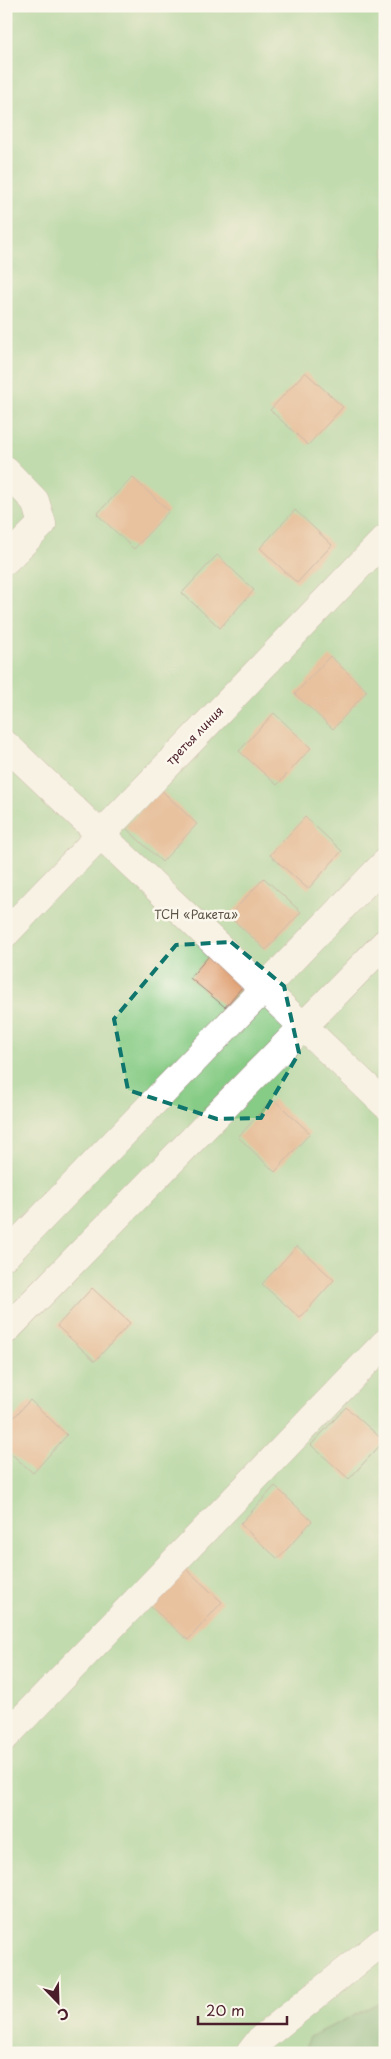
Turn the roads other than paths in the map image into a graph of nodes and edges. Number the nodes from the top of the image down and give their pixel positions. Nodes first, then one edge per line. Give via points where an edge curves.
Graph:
1 (6, 471) edge
2 (385, 539) edge
3 (6, 560) edge
4 (6, 745) edge
5 (101, 835) junction
6 (385, 863) edge
7 (6, 933) edge
8 (385, 943) edge
9 (262, 989) junction
10 (303, 1027) junction
11 (385, 1104) edge
12 (6, 1255) edge
13 (6, 1330) edge
14 (385, 1342) edge
15 (6, 1736) edge
16 (382, 1942) dead end
17 (250, 2053) edge

1 - 3 lane via 35,501 42,524
2 - 5 lane, третья линия
4 - 5 lane
5 - 7 lane, третья линия
5 - 9 lane
6 - 9 lane
8 - 10 lane
9 - 10 lane
9 - 12 lane
10 - 11 lane
10 - 13 lane
14 - 15 lane
16 - 17 lane via 260,2040

